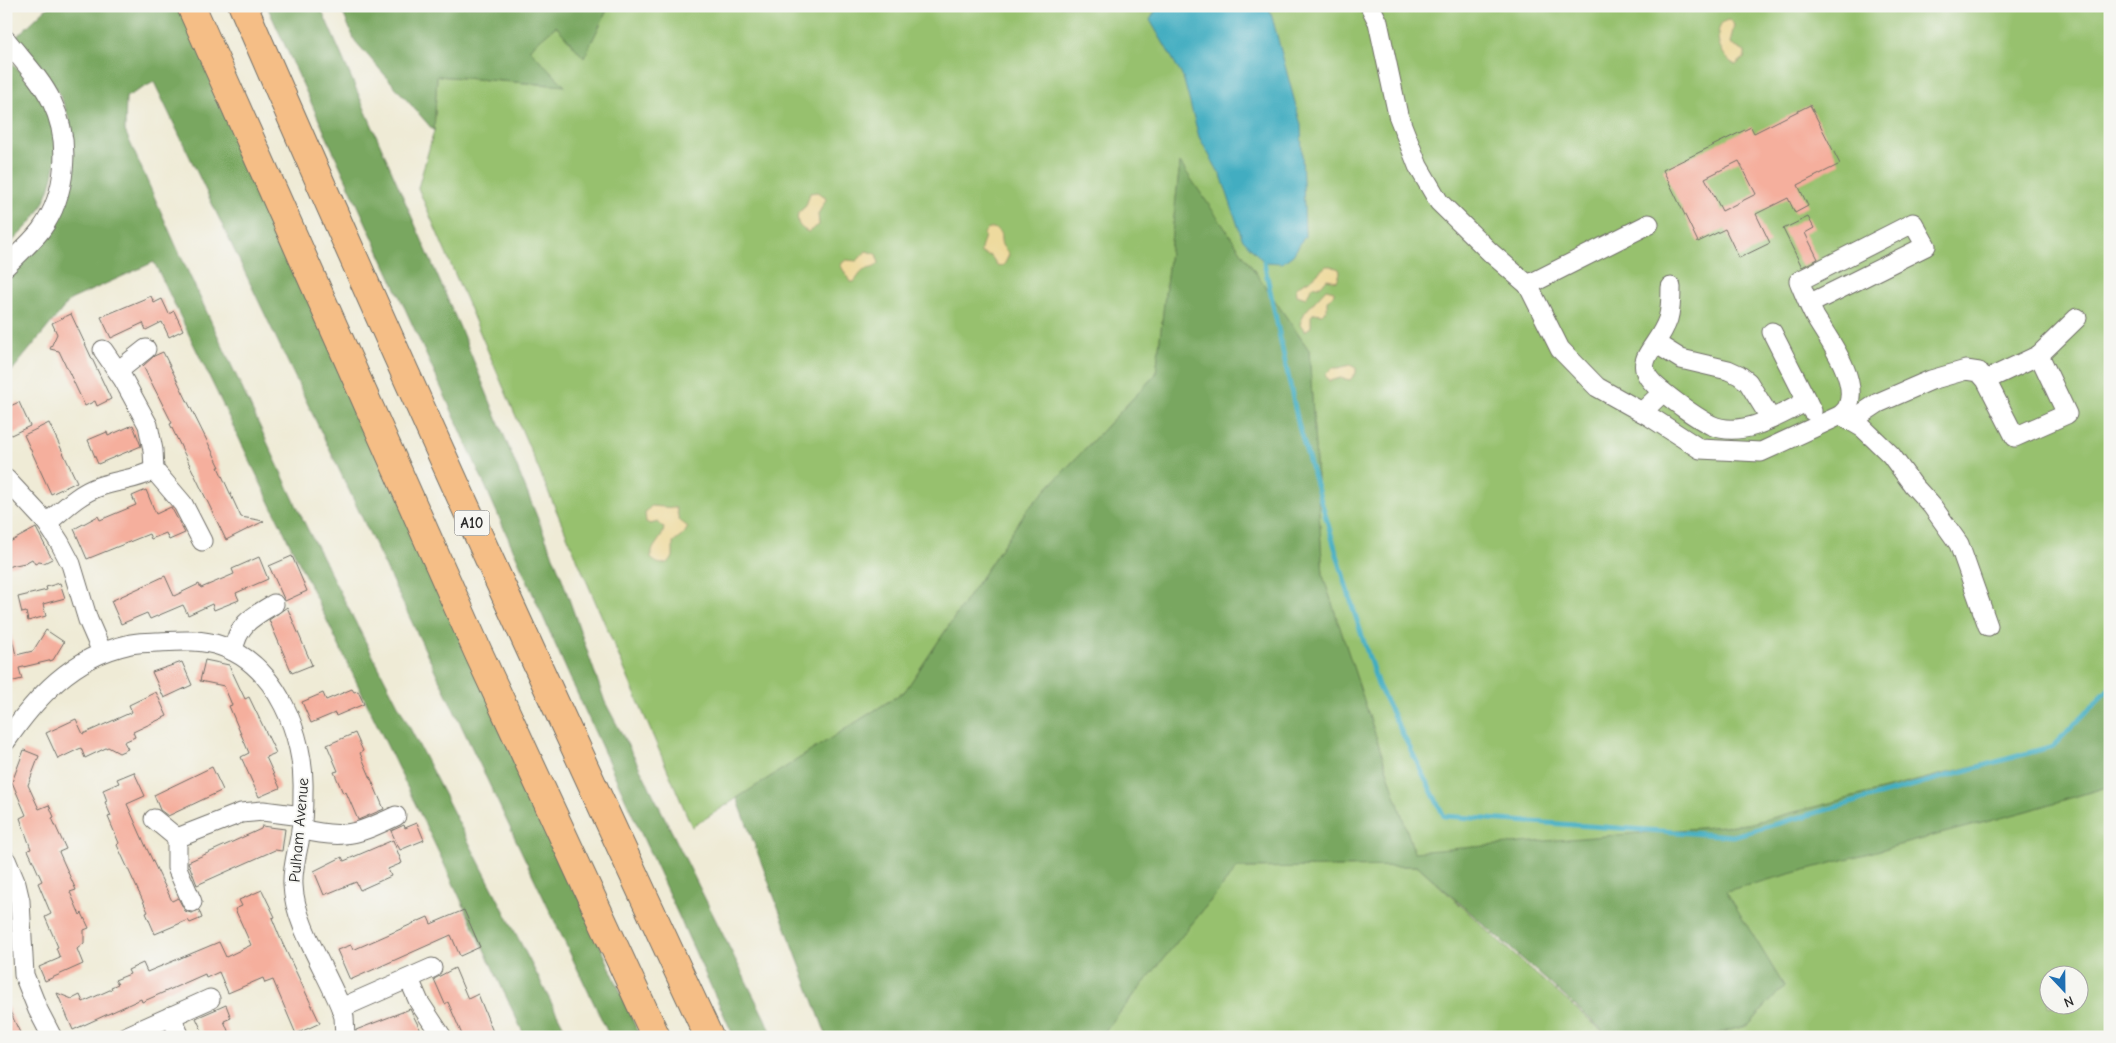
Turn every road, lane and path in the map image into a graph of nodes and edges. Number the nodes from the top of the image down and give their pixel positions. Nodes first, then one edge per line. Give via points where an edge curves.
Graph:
1 (191, 6) edge
2 (243, 6) edge
3 (1370, 6) edge
4 (6, 40) edge
5 (1649, 224) dead end
6 (6, 266) edge
7 (1528, 285) junction
8 (1671, 287) dead end
9 (1809, 304) junction
10 (2077, 318) dead end
11 (1772, 332) dead end
12 (1657, 344) junction
13 (146, 348) dead end
14 (103, 350) dead end
15 (2039, 355) junction
16 (118, 371) junction
17 (1986, 380) junction
18 (1663, 392) junction
19 (1806, 401) junction
20 (1642, 412) junction
21 (1846, 418) junction
22 (1772, 419) junction
23 (1819, 425) junction
24 (154, 470) junction
25 (6, 479) edge
26 (47, 523) junction
27 (202, 541) dead end
28 (274, 604) dead end
29 (1988, 626) dead end
30 (233, 651) junction
31 (102, 652) junction
32 (6, 741) edge
33 (396, 816) dead end
34 (154, 819) dead end
35 (302, 822) junction
36 (177, 838) junction
37 (6, 860) edge
38 (192, 902) dead end
39 (432, 968) dead end
40 (409, 979) junction
41 (210, 999) dead end
42 (341, 1008) junction
43 (171, 1016) junction
44 (52, 1037) edge
45 (125, 1037) edge
46 (180, 1037) edge
47 (345, 1037) edge
48 (442, 1037) edge
49 (656, 1037) edge
50 (709, 1037) edge

1 - 49 highway via 470,634
2 - 50 highway, A10 via 521,631
3 - 7 street via 1378,22 1398,115 1418,166 1439,202
4 - 6 street via 52,102 64,138 62,175 53,207 43,228
5 - 7 street
7 - 20 street via 1560,349 1597,387
8 - 12 street via 1669,317
9 - 9 street via 1799,281 1913,223 1926,246
9 - 21 street via 1840,357 1850,392
10 - 15 street
11 - 19 street
12 - 18 street via 1646,356 1643,371 1650,382
12 - 22 street via 1682,359 1739,375 1748,382
13 - 16 street
14 - 16 street
15 - 17 street
15 - 17 street via 2067,414 2015,437
16 - 24 street via 148,425
17 - 21 street via 1979,372 1966,370 1931,380
18 - 20 street
18 - 22 street via 1713,426 1739,429
19 - 22 street
19 - 23 street
20 - 23 street via 1700,449 1761,452
21 - 23 street
21 - 29 street via 1863,428 1891,455 1959,544
24 - 26 street via 135,479 87,492
24 - 27 street via 183,504
25 - 26 street
26 - 31 street via 71,564 88,620
28 - 30 street via 247,621 235,640
30 - 31 street, Pulham Avenue via 205,642 178,640 128,644
30 - 35 street, Pulham Avenue via 262,674 290,718 304,766
31 - 32 street, Pulham Avenue via 68,671 47,689
33 - 35 street via 350,835 327,834
34 - 36 street
35 - 36 street via 263,812 241,813
35 - 42 street, Pulham Avenue via 294,871 295,898 302,922
36 - 38 street via 177,868
37 - 44 street via 20,901 24,975
39 - 40 street
40 - 42 street
40 - 48 street via 419,1002
41 - 43 street
42 - 47 street, Pulham Avenue
43 - 45 street
43 - 46 street

